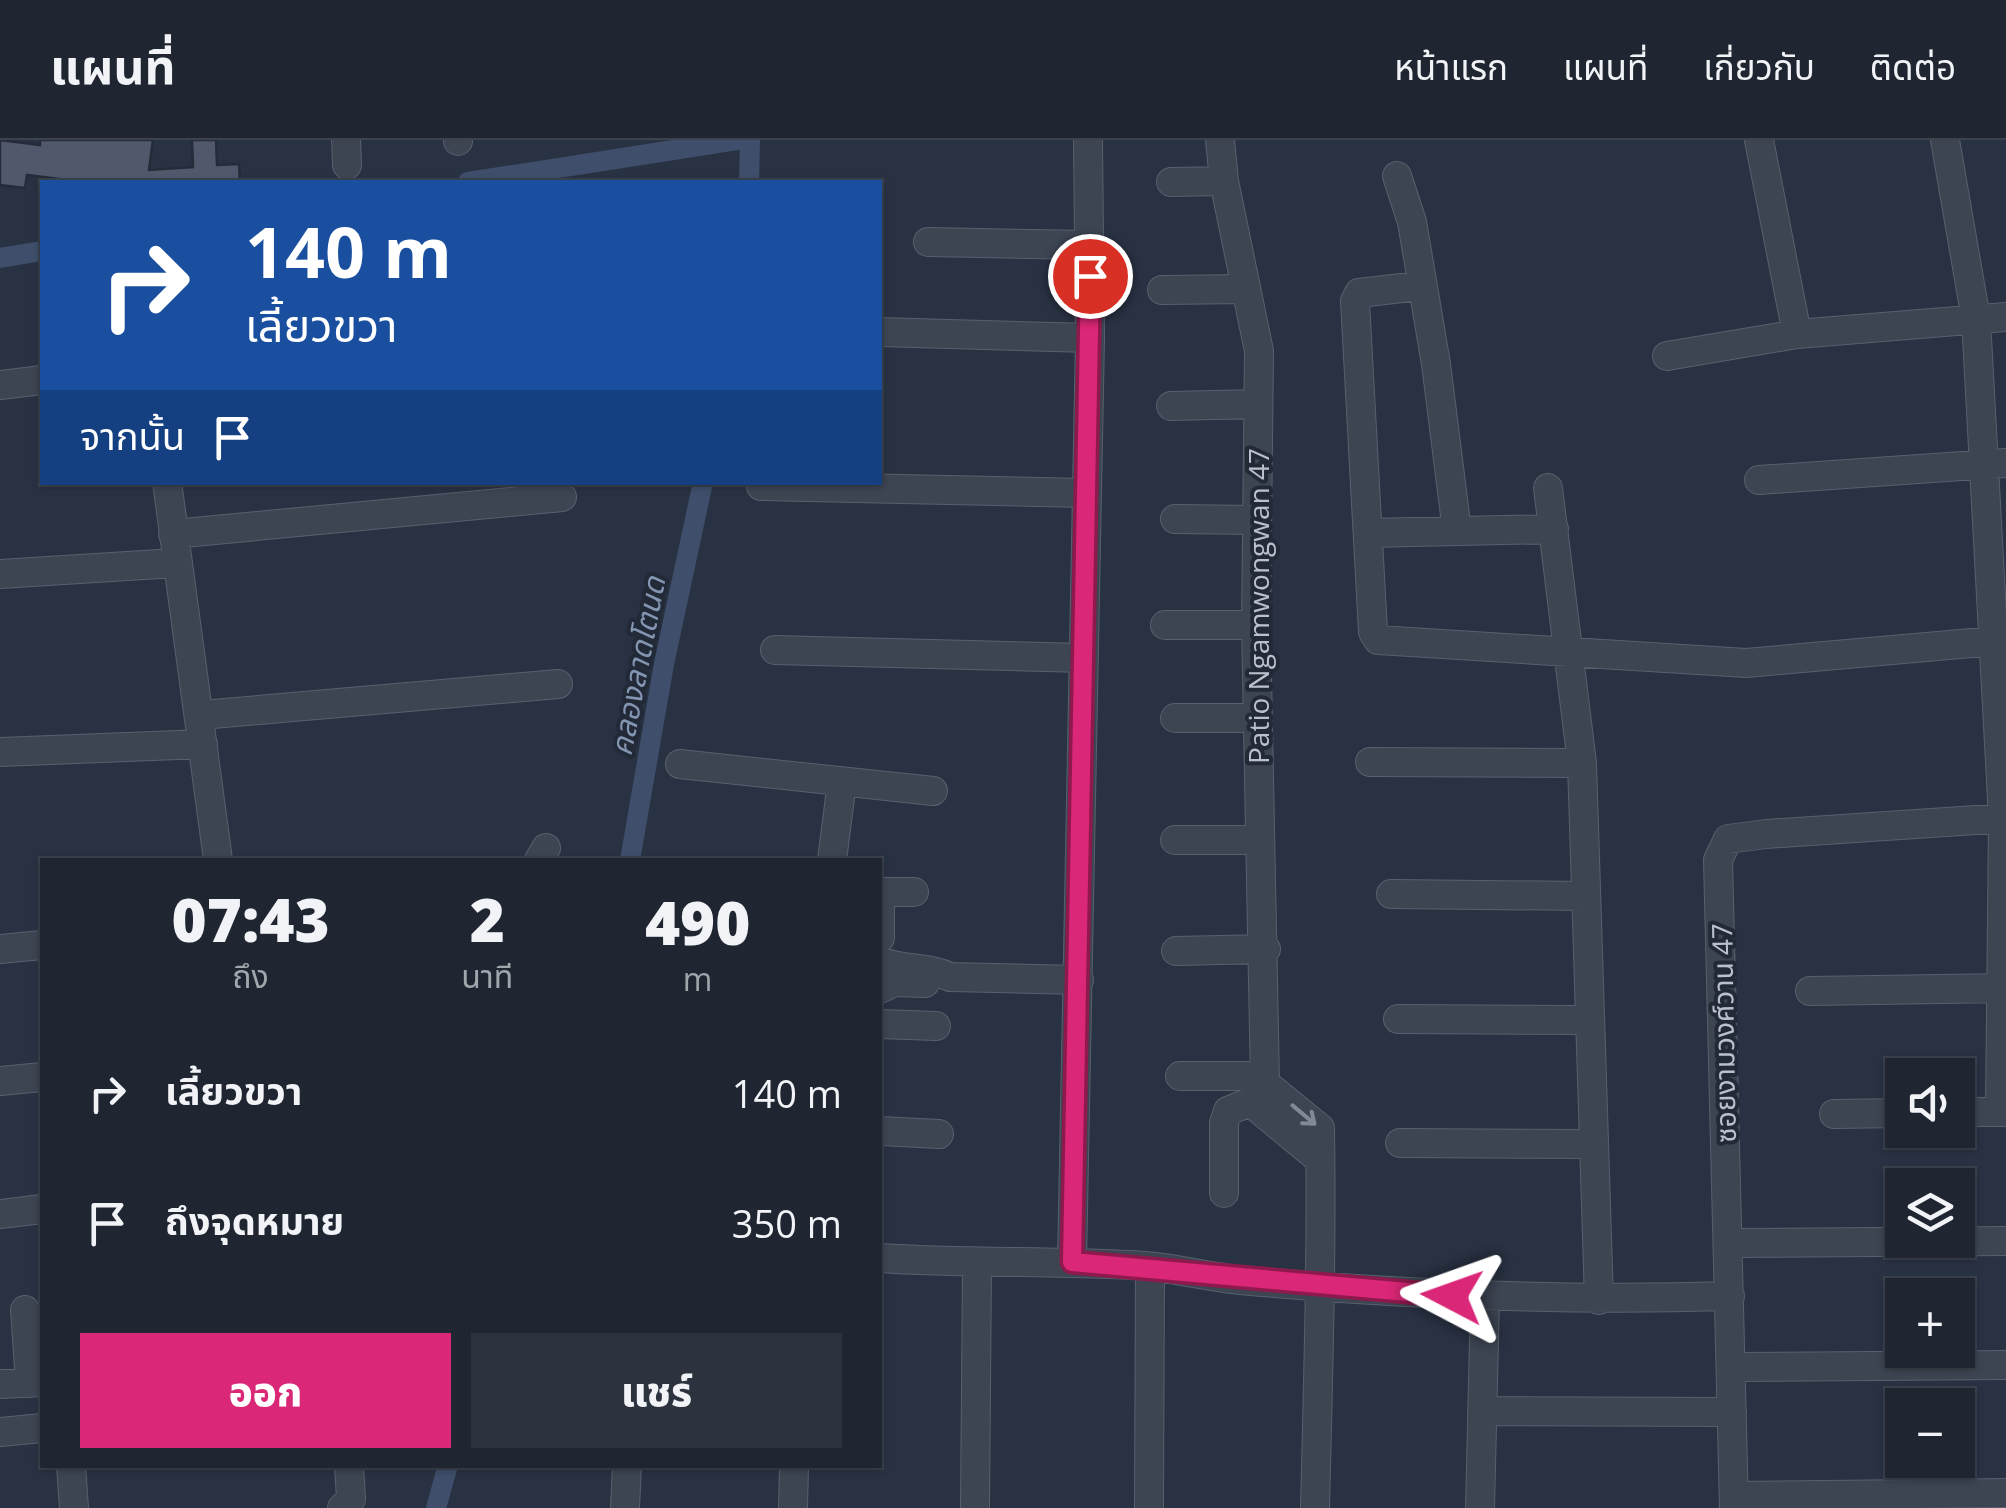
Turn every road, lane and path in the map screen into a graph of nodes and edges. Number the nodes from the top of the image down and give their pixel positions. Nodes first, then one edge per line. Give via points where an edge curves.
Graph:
1 (1088, 140) edge
2 (1220, 140) edge
3 (1759, 140) edge
4 (1945, 140) edge
5 (1397, 176) dead end
6 (1224, 181) junction
7 (1171, 182) dead end
8 (928, 242) dead end
9 (1090, 245) junction
10 (1419, 286) junction
11 (1246, 289) junction
12 (1162, 290) dead end
13 (2006, 317) edge
14 (1976, 319) junction
15 (882, 332) edge
16 (1797, 334) junction
17 (1090, 338) junction
18 (1667, 356) dead end
19 (40, 380) edge
20 (0, 386) edge
21 (1258, 404) junction
22 (1172, 406) dead end
23 (1994, 463) edge
24 (1759, 480) dead end
25 (167, 485) edge
26 (761, 486) dead end
27 (1548, 488) dead end
28 (1087, 492) junction
29 (562, 496) dead end
30 (1176, 519) dead end
31 (1257, 520) junction
32 (1554, 529) junction
33 (1457, 531) junction
34 (1368, 532) junction
35 (174, 534) junction
36 (175, 563) junction
37 (0, 574) edge
38 (1165, 625) dead end
39 (1256, 625) junction
40 (1999, 641) edge
41 (775, 650) dead end
42 (1572, 655) junction
43 (1084, 658) junction
44 (558, 684) dead end
45 (201, 715) junction
46 (1175, 718) dead end
47 (1258, 718) junction
48 (202, 744) junction
49 (0, 752) edge
50 (1370, 762) dead end
51 (1582, 763) junction
52 (680, 764) dead end
53 (842, 782) junction
54 (933, 791) dead end
55 (2004, 818) edge
56 (1176, 840) dead end
57 (1259, 840) junction
58 (218, 858) edge
59 (832, 858) edge
60 (882, 891) edge
61 (914, 892) dead end
62 (1391, 894) dead end
63 (1586, 896) junction
64 (40, 945) edge
65 (0, 949) edge
66 (1266, 949) junction
67 (1176, 951) dead end
68 (882, 962) edge
69 (950, 977) junction
70 (1079, 980) junction
71 (882, 988) edge
72 (2002, 988) edge
73 (1810, 990) dead end
74 (1398, 1019) dead end
75 (1590, 1020) junction
76 (882, 1024) edge
77 (936, 1026) dead end
78 (1180, 1076) dead end
79 (40, 1077) edge
80 (0, 1080) edge
81 (1260, 1087) junction
82 (1975, 1112) edge
83 (2003, 1112) edge
84 (1885, 1113) edge
85 (1834, 1114) dead end
86 (882, 1131) edge
87 (939, 1134) dead end
88 (1400, 1143) dead end
89 (1593, 1144) junction
90 (1224, 1193) dead end
91 (40, 1209) edge
92 (0, 1214) edge
93 (2006, 1241) edge
94 (1728, 1244) junction
95 (882, 1258) edge
96 (1072, 1262) junction
97 (977, 1265) junction
98 (1150, 1267) junction
99 (1320, 1287) junction
100 (1730, 1296) junction
101 (1486, 1299) junction
102 (1598, 1300) junction
103 (24, 1310) dead end
104 (2006, 1365) edge
105 (1731, 1367) junction
106 (36, 1383) edge
107 (0, 1384) edge
108 (1482, 1411) junction
109 (1732, 1412) junction
110 (40, 1428) edge
111 (0, 1432) edge
112 (71, 1468) edge
113 (349, 1468) edge
114 (627, 1468) edge
115 (794, 1468) edge
116 (2006, 1493) edge
117 (1734, 1502) edge
118 (74, 1508) edge
119 (342, 1508) edge
120 (625, 1508) edge
121 (793, 1508) edge
122 (975, 1508) edge
123 (1149, 1508) edge
124 (1315, 1508) edge
125 (1480, 1508) edge

1 - 9 street
2 - 6 street, Patio Ngamwongwan 47
3 - 16 street
4 - 14 street
5 - 10 street via 1412,222
6 - 7 street
6 - 11 street, Patio Ngamwongwan 47
8 - 9 street
9 - 17 street
10 - 33 street
10 - 34 street via 1368,290 1355,301
11 - 12 street
11 - 21 street, Patio Ngamwongwan 47 via 1259,352
13 - 14 street
14 - 16 street
14 - 23 street
15 - 17 street
16 - 18 street
17 - 28 street
19 - 20 street
21 - 22 street
21 - 31 street, Patio Ngamwongwan 47
23 - 24 street
23 - 40 street
25 - 35 street
26 - 28 street
27 - 32 street
28 - 43 street
29 - 35 street
30 - 31 street
31 - 39 street, Patio Ngamwongwan 47
32 - 33 street
32 - 42 street
33 - 34 street
34 - 42 street via 1372,632 1378,640
35 - 36 street
36 - 37 street
36 - 45 street
38 - 39 street
39 - 47 street, Patio Ngamwongwan 47
40 - 42 street via 1780,662
40 - 55 street
41 - 43 street
42 - 51 street
43 - 70 street
44 - 45 street
45 - 48 street
46 - 47 street
47 - 57 street, Patio Ngamwongwan 47
48 - 49 street
48 - 58 street
50 - 51 street
51 - 63 street
52 - 53 street
53 - 54 street
53 - 59 street
55 - 72 street
55 - 94 street, ซอยงามวงศ์วาน 47 via 1766,834 1728,839 1722,848
56 - 57 street
57 - 66 street, Patio Ngamwongwan 47
60 - 61 street
62 - 63 street
63 - 75 street
64 - 65 street
66 - 67 street
66 - 81 street, Patio Ngamwongwan 47
68 - 69 street
69 - 70 street
69 - 71 street
70 - 96 street
72 - 73 street
72 - 83 street
74 - 75 street
75 - 89 street
76 - 77 street
78 - 81 street
79 - 80 street
81 - 90 street via 1228,1111
81 - 99 street via 1320,1128
82 - 83 street
84 - 85 street
86 - 87 street
88 - 89 street
89 - 102 street
91 - 92 street
93 - 94 street
94 - 100 street, ซอยงามวงศ์วาน 47
95 - 97 street
96 - 97 street
96 - 98 street
97 - 122 street
98 - 99 street
98 - 123 street
99 - 101 street
99 - 124 street
100 - 102 street
100 - 105 street, ซอยงามวงศ์วาน 47
101 - 102 street
101 - 108 street
103 - 106 street
104 - 105 street
105 - 109 street, ซอยงามวงศ์วาน 47
106 - 107 street
108 - 109 street
108 - 125 street
109 - 117 street, ซอยงามวงศ์วาน 47
110 - 111 street
112 - 118 street
113 - 119 street via 351,1498
114 - 120 street
115 - 121 street
116 - 117 street

